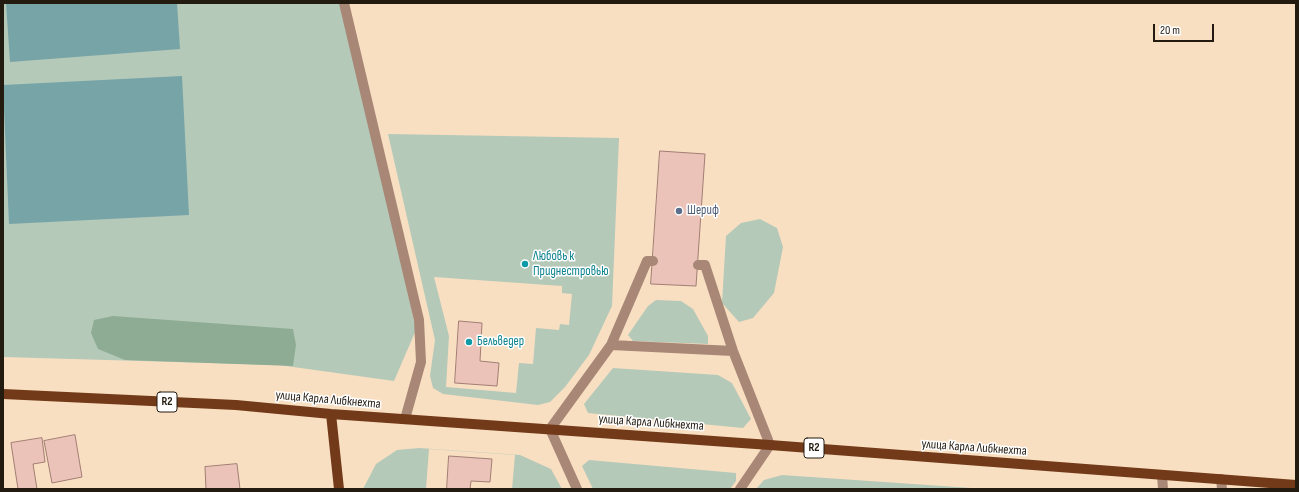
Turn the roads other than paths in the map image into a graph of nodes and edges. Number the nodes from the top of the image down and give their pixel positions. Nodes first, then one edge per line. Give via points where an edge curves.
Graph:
1 (344, 3) edge
2 (653, 261) dead end
3 (698, 264) dead end
4 (611, 346) junction
5 (733, 351) junction
6 (3, 394) edge
7 (332, 414) junction
8 (405, 419) junction
9 (550, 429) junction
10 (770, 445) junction
11 (1162, 475) junction
12 (1222, 484) edge
13 (1296, 485) edge
14 (339, 489) edge
15 (577, 489) edge
16 (740, 489) edge
17 (1164, 489) edge

1 - 8 lane via 419,320 421,362
2 - 4 lane via 647,261
3 - 5 lane via 705,265
4 - 5 lane
4 - 9 lane
5 - 10 lane
6 - 7 main road, улица Карла Либкнехта / R2 via 236,405
7 - 8 main road, улица Карла Либкнехта / R2
7 - 14 main road
8 - 9 main road, улица Карла Либкнехта / R2
9 - 10 main road, улица Карла Либкнехта / R2
9 - 15 lane
10 - 11 main road, улица Карла Либкнехта / R2
10 - 16 lane
11 - 12 main road, улица Карла Либкнехта / R2
11 - 17 lane
12 - 13 main road, улица Карла Либкнехта / R2

